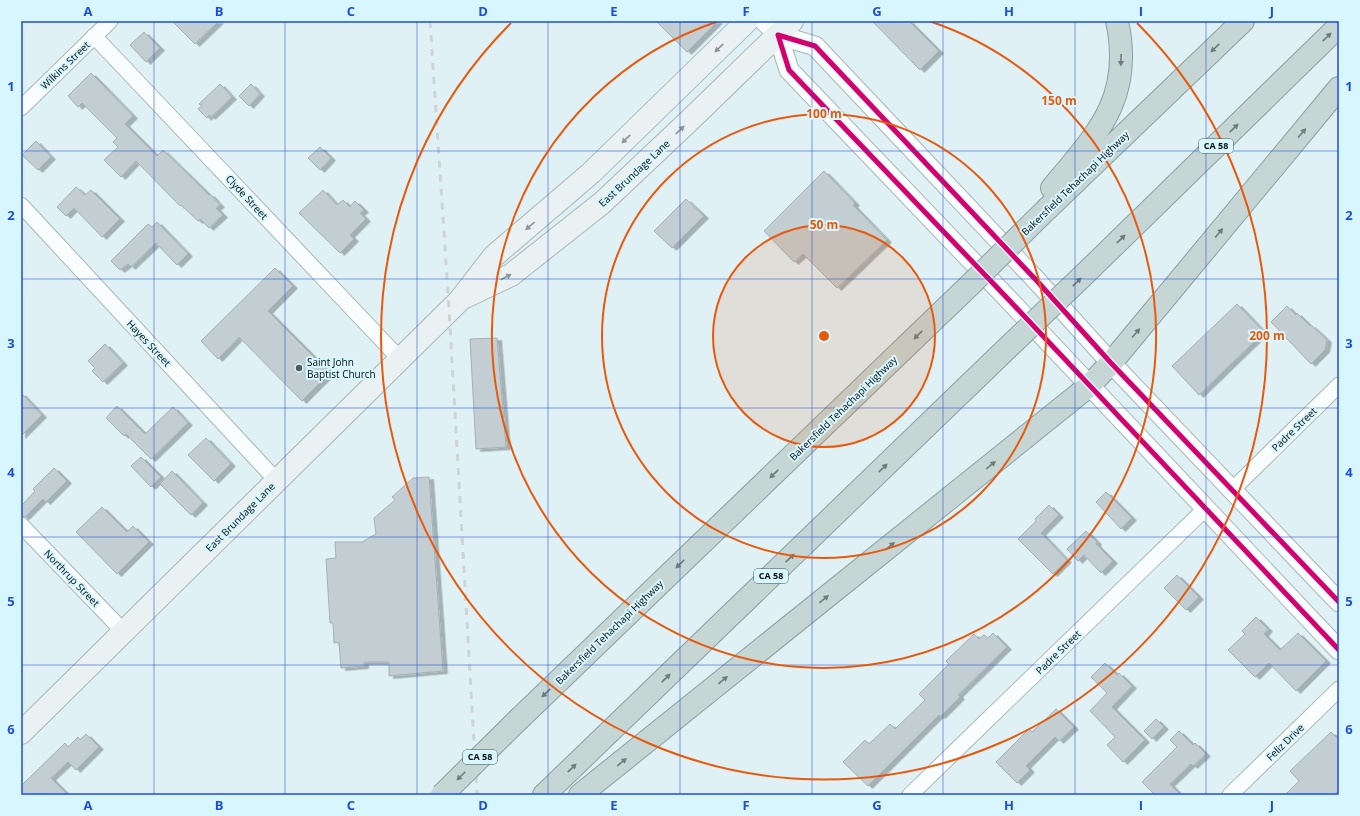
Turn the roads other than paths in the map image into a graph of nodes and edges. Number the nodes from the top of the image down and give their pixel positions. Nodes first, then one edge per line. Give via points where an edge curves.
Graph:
1 (110, 21) edge
2 (747, 21) edge
3 (1117, 21) edge
4 (1243, 21) edge
5 (778, 26) edge
6 (1339, 26) edge
7 (94, 36) junction
8 (1339, 88) edge
9 (21, 108) edge
10 (21, 205) edge
11 (1044, 205) junction
12 (458, 300) junction
13 (399, 358) junction
14 (1111, 363) junction
15 (1339, 385) edge
16 (1089, 386) junction
17 (276, 480) junction
18 (1233, 489) junction
19 (1206, 508) junction
20 (21, 525) edge
21 (1339, 602) edge
22 (124, 632) junction
23 (1339, 650) edge
24 (1339, 689) edge
25 (21, 732) edge
26 (442, 795) edge
27 (544, 795) edge
28 (580, 795) edge
29 (910, 795) edge
30 (1230, 795) edge

1 - 7 street, Wilkins Street
2 -> 12 main road, East Brundage Lane via 591,173 494,256
3 -> 11 highway via 1121,45 1121,69 1117,92 1096,134
4 -> 11 highway, Bakersfield Tehachapi Highway
12 -> 5 main road, East Brundage Lane via 511,275 602,203 691,119
5 - 14 street via 814,46 1037,281
5 - 16 street via 789,70
27 -> 6 highway, CA 58, bridge
7 - 9 street, Wilkins Street
7 - 13 street, Clyde Street
14 -> 8 highway
10 - 17 street, Hayes Street
11 -> 26 highway, Bakersfield Tehachapi Highway / CA 58, bridge via 974,281
12 - 13 main road, East Brundage Lane
13 - 17 main road, East Brundage Lane
14 - 16 highway
14 - 18 street
15 - 18 street, Padre Street
16 - 19 street
28 -> 16 highway
17 - 22 main road, East Brundage Lane
18 - 21 street
19 - 23 street
19 - 29 street, Padre Street
20 - 22 street, Northrup Street
22 - 25 main road, East Brundage Lane
24 - 30 street, Feliz Drive

